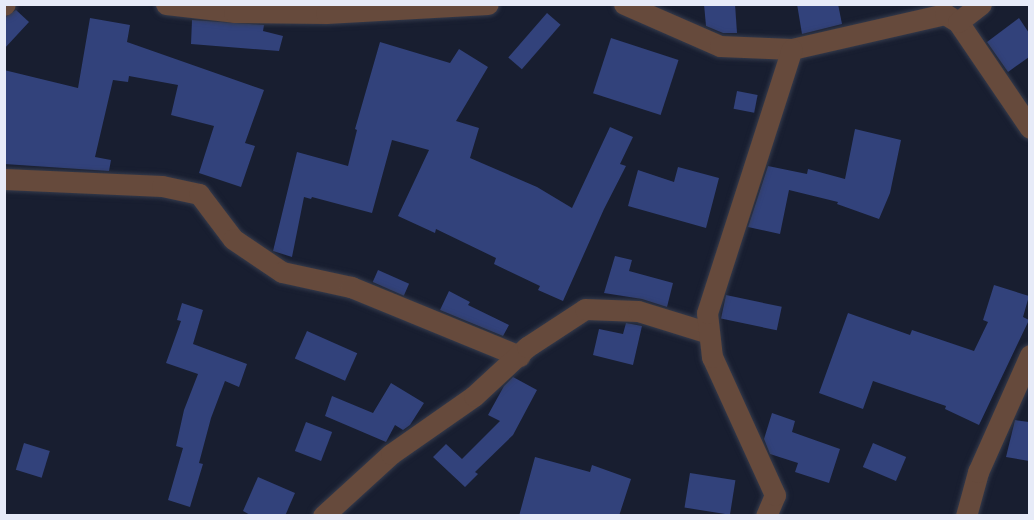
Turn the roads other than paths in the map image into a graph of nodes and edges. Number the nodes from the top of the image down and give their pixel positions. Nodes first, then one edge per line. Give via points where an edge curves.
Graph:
1 (166, 4) edge
2 (488, 4) edge
3 (624, 4) edge
4 (981, 4) edge
5 (958, 22) junction
6 (792, 48) junction
7 (1029, 128) edge
8 (4, 179) edge
9 (709, 333) junction
10 (519, 356) junction
11 (1029, 356) edge
12 (323, 516) edge
13 (766, 516) edge
14 (966, 516) edge

1 - 2 street via 234,12 315,13
3 - 6 street via 720,46
4 - 5 street
5 - 6 street via 945,14
5 - 7 street
6 - 9 street via 707,313
8 - 10 street via 162,186 199,194 233,239 282,272 351,287
9 - 10 street via 638,311 585,309
9 - 13 street via 712,357 775,495
10 - 12 street via 474,396 391,454
11 - 14 street via 978,472

